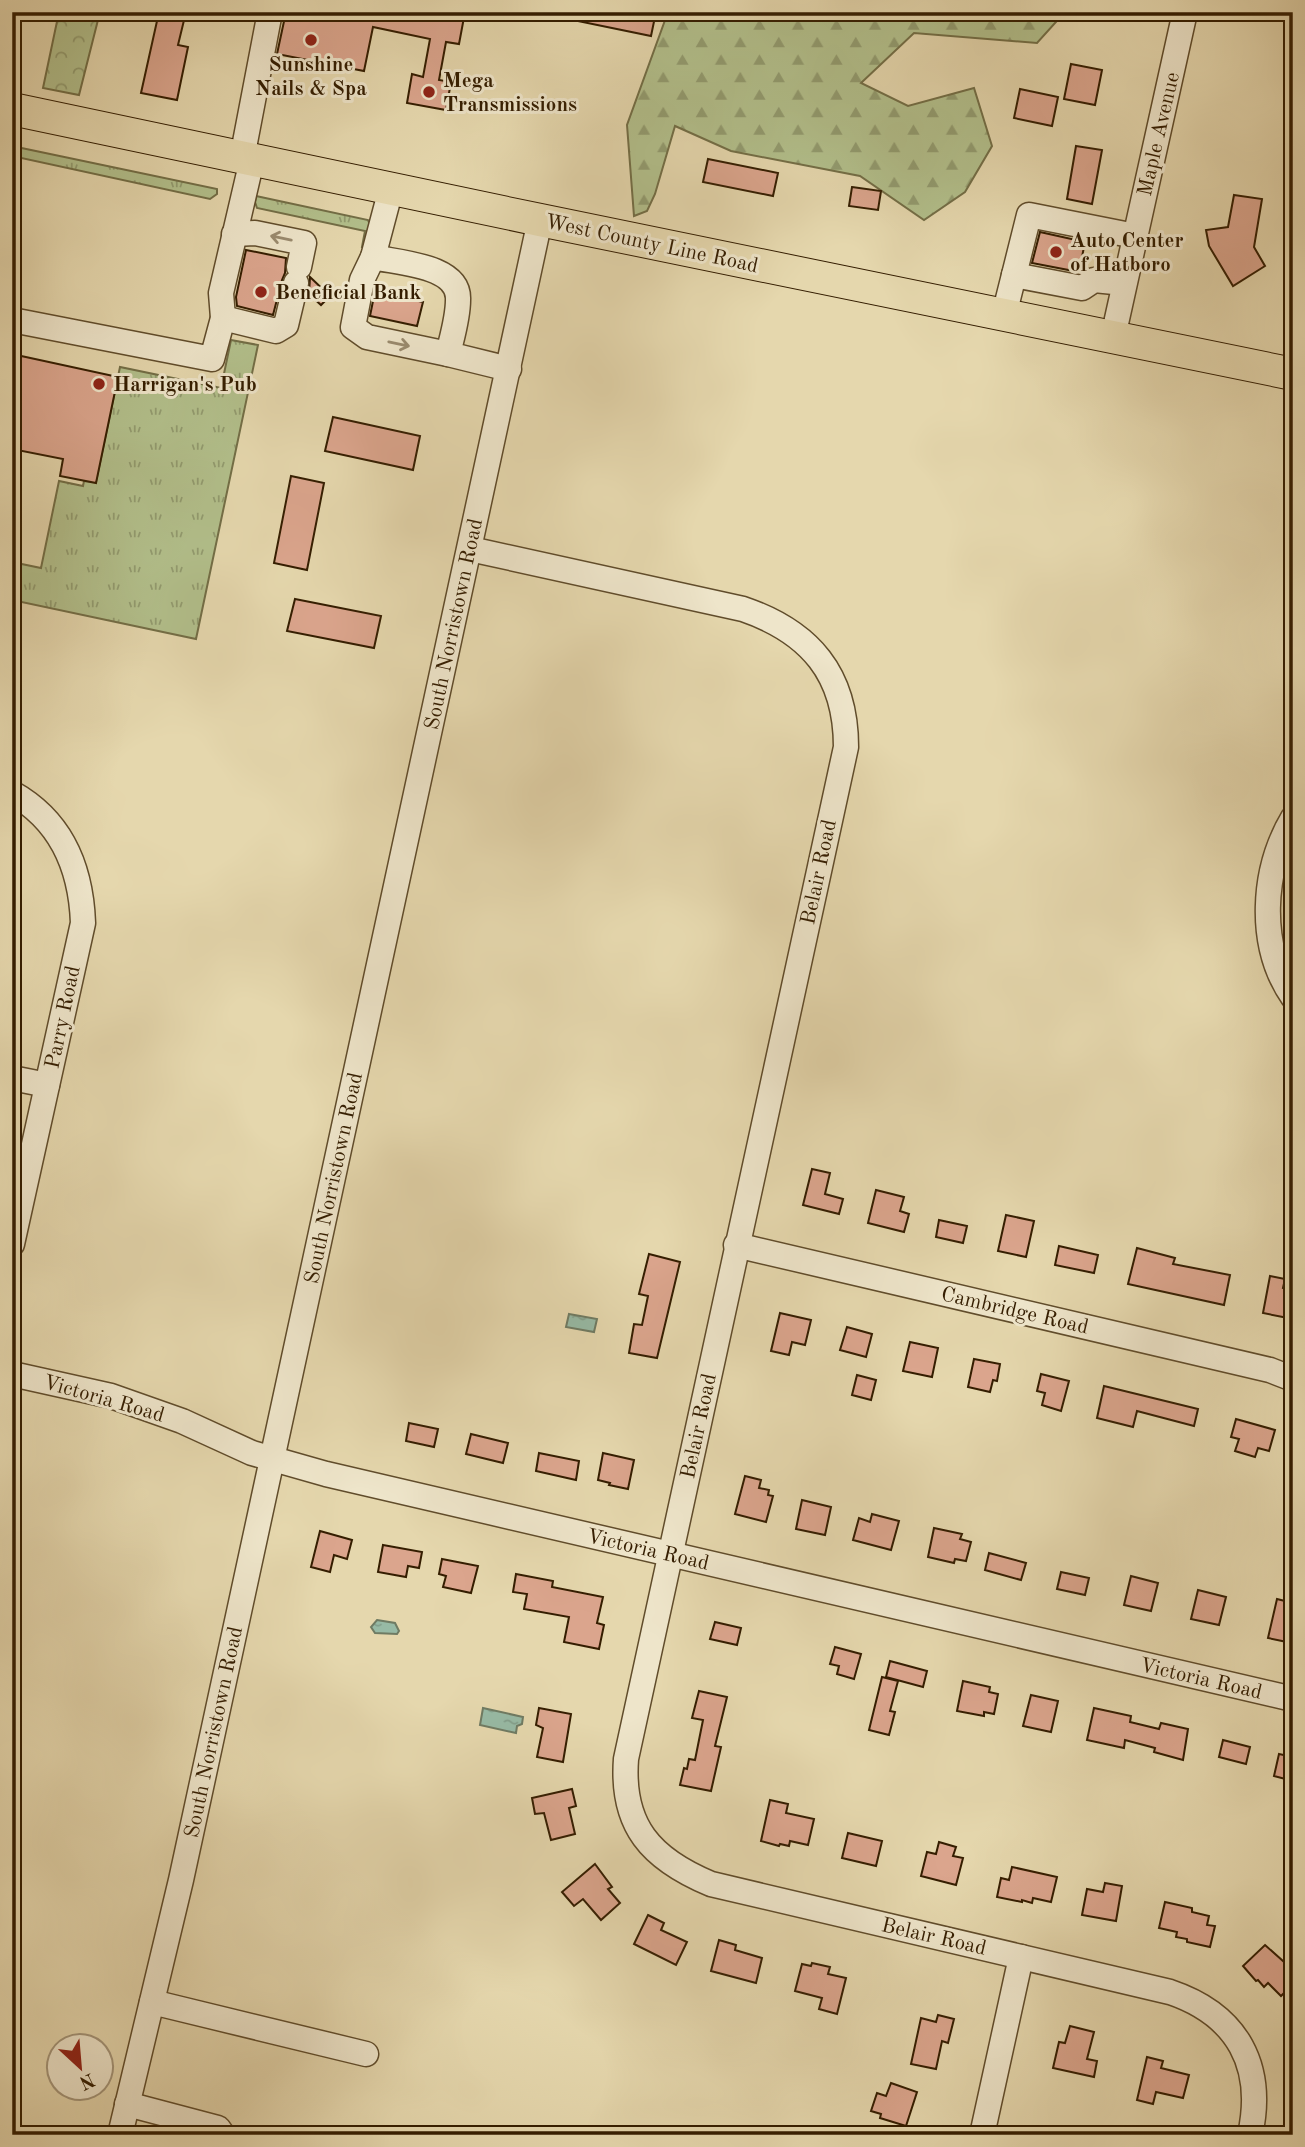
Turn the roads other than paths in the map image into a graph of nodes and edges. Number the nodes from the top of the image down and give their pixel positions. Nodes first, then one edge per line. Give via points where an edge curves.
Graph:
1 (270, 12) edge
2 (1185, 12) edge
3 (12, 109) edge
4 (247, 159) junction
5 (391, 189) junction
6 (540, 220) junction
7 (234, 234) junction
8 (1135, 236) junction
9 (373, 257) junction
10 (1014, 275) junction
11 (1124, 283) junction
12 (1004, 315) junction
13 (223, 318) junction
14 (12, 320) edge
15 (1113, 337) junction
16 (448, 354) junction
17 (509, 369) junction
18 (1293, 374) edge
19 (470, 549) junction
20 (20, 799) edge
21 (1293, 818) edge
22 (1293, 997) edge
23 (12, 1078) edge
24 (47, 1085) junction
25 (12, 1244) edge
26 (736, 1245) junction
27 (12, 1374) edge
28 (1293, 1379) edge
29 (272, 1459) junction
30 (670, 1554) junction
31 (1293, 1699) edge
32 (1021, 1957) junction
33 (152, 2002) junction
34 (366, 2054) dead end
35 (127, 2104) junction
36 (120, 2135) edge
37 (223, 2135) edge
38 (982, 2135) edge
39 (1250, 2135) edge

1 - 4 street
2 - 8 street, Maple Avenue
3 - 4 main road, West County Line Road
4 - 5 main road, West County Line Road
4 - 7 street
5 - 6 main road, West County Line Road
5 - 9 street
6 - 12 main road, West County Line Road
6 - 17 street, South Norristown Road
7 - 13 street via 221,293
13 -> 7 street via 281,330 286,325 304,243 255,233
8 - 10 street via 1029,215
8 - 11 street, Maple Avenue
9 - 16 street via 442,272 453,282 459,297
9 -> 16 street via 359,289 353,327 367,337
10 - 11 street via 1083,288 1094,280
10 - 12 street
11 - 15 street, Maple Avenue
12 - 15 main road, West County Line Road
13 - 14 street via 212,359
15 - 18 main road, West County Line Road
16 - 17 street
17 - 19 street, South Norristown Road
19 - 26 street, Belair Road via 743,608 766,617 806,644 834,682 846,722 846,747
19 - 29 street, South Norristown Road
20 - 24 street, Parry Road via 52,826 68,850 82,894 83,923
21 - 22 street via 1276,854 1269,896 1269,933 1276,962
23 - 24 street
24 - 25 street, Parry Road
26 - 28 street, Cambridge Road
26 - 30 street, Belair Road
27 - 29 street, Victoria Road via 147,1407
29 - 30 street, Victoria Road
29 - 33 street, South Norristown Road
30 - 31 street, Victoria Road
30 - 32 street, Belair Road via 626,1759 627,1802 650,1845 686,1874 711,1884
32 - 38 street
32 - 39 street, Belair Road via 1170,1992 1209,2010 1227,2025 1250,2065 1255,2087
33 - 34 street
33 - 35 street, South Norristown Road
35 - 36 street, South Norristown Road
35 - 37 street via 218,2129

